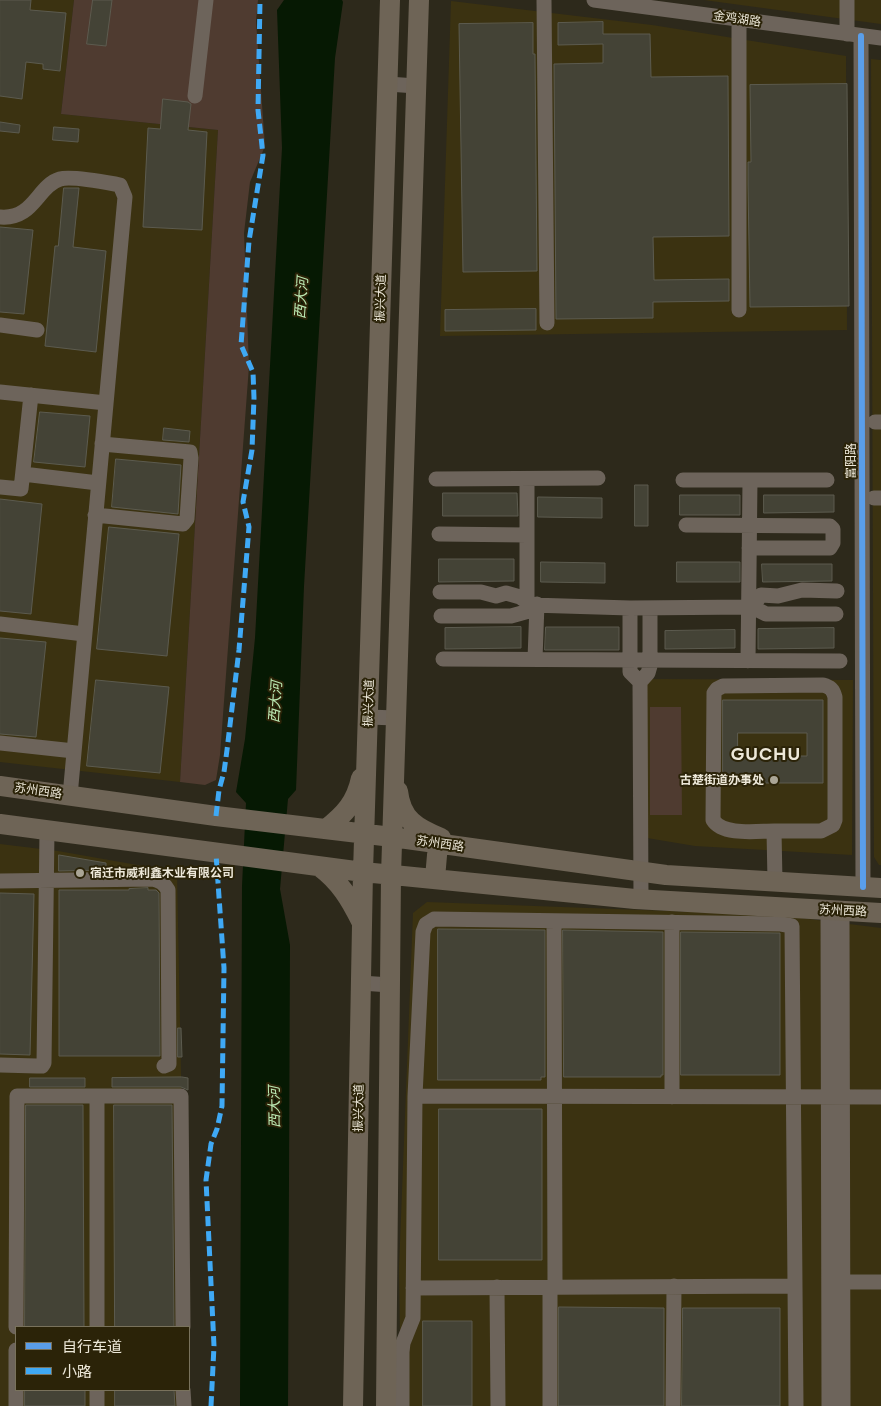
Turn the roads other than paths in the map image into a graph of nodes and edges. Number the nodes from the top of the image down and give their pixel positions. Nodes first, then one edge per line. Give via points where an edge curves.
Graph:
1 (206, 0) edge
2 (390, 0) edge
3 (419, 0) edge
4 (544, 0) edge
5 (594, 0) edge
6 (847, 0) edge
7 (738, 19) junction
8 (854, 35) junction
9 (881, 38) edge
10 (388, 84) junction
11 (416, 86) junction
12 (195, 96) dead end
13 (0, 217) edge
14 (739, 310) dead end
15 (546, 323) dead end
16 (0, 326) edge
17 (37, 330) dead end
18 (0, 392) edge
19 (31, 395) junction
20 (106, 403) junction
21 (102, 444) junction
22 (23, 474) junction
23 (598, 478) dead end
24 (436, 479) dead end
25 (527, 479) junction
26 (683, 480) dead end
27 (750, 480) junction
28 (827, 480) dead end
29 (98, 483) junction
30 (0, 487) edge
31 (95, 514) junction
32 (686, 525) dead end
33 (750, 526) junction
34 (439, 534) dead end
35 (527, 535) junction
36 (750, 548) junction
37 (838, 591) dead end
38 (440, 592) dead end
39 (532, 604) junction
40 (750, 607) junction
41 (630, 608) junction
42 (650, 608) junction
43 (836, 614) dead end
44 (442, 616) dead end
45 (0, 624) edge
46 (84, 634) junction
47 (535, 659) junction
48 (443, 660) dead end
49 (629, 660) junction
50 (650, 660) junction
51 (748, 661) junction
52 (840, 661) dead end
53 (640, 682) junction
54 (368, 717) junction
55 (396, 718) junction
56 (0, 743) edge
57 (74, 751) junction
58 (367, 752) junction
59 (394, 766) junction
60 (0, 786) edge
61 (70, 796) junction
62 (0, 824) edge
63 (320, 828) junction
64 (48, 831) junction
65 (774, 831) junction
66 (365, 834) junction
67 (392, 837) junction
68 (438, 844) junction
69 (463, 847) junction
70 (313, 867) junction
71 (363, 872) junction
72 (641, 872) junction
73 (391, 875) junction
74 (431, 878) junction
75 (47, 880) junction
76 (0, 881) edge
77 (775, 881) junction
78 (872, 887) edge
79 (641, 899) junction
80 (835, 911) junction
81 (881, 913) edge
82 (390, 916) junction
83 (554, 920) junction
84 (672, 922) junction
85 (362, 924) junction
86 (361, 984) junction
87 (390, 985) junction
88 (0, 1065) edge
89 (164, 1066) dead end
90 (97, 1096) junction
91 (415, 1096) junction
92 (554, 1097) junction
93 (672, 1097) junction
94 (792, 1097) junction
95 (836, 1097) junction
96 (881, 1097) edge
97 (836, 1282) junction
98 (881, 1282) edge
99 (674, 1286) junction
100 (795, 1286) junction
101 (497, 1287) junction
102 (552, 1287) junction
103 (413, 1288) junction
104 (16, 1326) edge
105 (97, 1326) edge
106 (183, 1326) edge
107 (16, 1391) edge
108 (97, 1391) edge
109 (183, 1391) edge
110 (16, 1406) edge
111 (97, 1406) edge
112 (184, 1406) edge
113 (353, 1406) edge
114 (386, 1406) edge
115 (402, 1406) edge
116 (498, 1406) edge
117 (550, 1406) edge
118 (674, 1406) edge
119 (796, 1406) edge
120 (830, 1406) edge
121 (843, 1406) edge

1 - 12 street
2 - 10 main road, 振兴大道
3 - 11 main road
4 - 15 street
5 - 7 street, 金鸡湖路
6 - 8 street, 富阳路
7 - 8 street, 金鸡湖路
7 - 14 street
8 - 9 street, 金鸡湖路
8 - 78 street, 富阳路
10 - 11 street
10 - 54 main road, 振兴大道
11 - 55 main road
13 - 20 street via 13,217 23,212 61,179 108,182 120,186 124,197
16 - 17 street
18 - 19 street
19 - 20 street
19 - 22 street
20 - 21 street
21 - 29 street
21 - 31 street via 190,452 186,519 183,524
22 - 29 street
22 - 30 street via 21,489
23 - 25 street
24 - 25 street
25 - 35 street
26 - 27 street
27 - 28 street
27 - 33 street
29 - 31 street
31 - 46 street
32 - 33 street
33 - 36 street
33 - 36 street via 830,526 834,537 830,548
34 - 35 street
35 - 39 street
36 - 40 street
37 - 40 street via 802,590 778,596 761,595
38 - 39 street via 481,592 496,596 506,593
39 - 41 street
39 - 44 street via 529,611 511,616
39 - 47 street
40 - 42 street
40 - 43 street via 766,614
40 - 51 street
41 - 42 street
41 - 49 street
42 - 50 street
45 - 46 street
46 - 57 street
47 - 48 street
47 - 49 street
49 - 50 street
49 - 53 street via 630,672
50 - 51 street
50 - 53 street via 648,673
51 - 52 street
53 - 72 street
54 - 55 street
54 - 58 main road, 振兴大道
55 - 59 main road
56 - 57 street
57 - 61 street
58 - 63 main road via 358,793 340,818
58 - 66 main road, 振兴大道
59 - 67 main road
59 - 69 main road via 399,803 410,821 422,831
60 - 61 main road, 苏州西路
61 - 63 main road, 苏州西路
62 - 64 main road, 苏州西路
63 - 66 main road, 苏州西路
64 - 70 main road, 苏州西路
64 - 75 street
65 - 65 street via 821,831 833,825 835,820 835,697 830,687 723,686 714,693 713,820 728,831
65 - 77 street
66 - 67 main road, 苏州西路
66 - 71 main road, 振兴大道
67 - 68 main road, 苏州西路
67 - 73 main road
68 - 69 main road, 苏州西路
68 - 74 main road
69 - 72 main road, 苏州西路
70 - 71 main road, 苏州西路
70 - 85 main road via 332,877 342,888
71 - 73 main road, 苏州西路
71 - 85 main road, 振兴大道
72 - 77 main road, 苏州西路
72 - 79 street
73 - 74 main road, 苏州西路
73 - 82 main road
74 - 79 main road, 苏州西路
74 - 82 main road via 407,889
75 - 76 street
75 - 88 street via 44,1062 42,1066
75 - 89 street via 153,879 165,885 168,890 168,1064
77 - 78 main road, 苏州西路
79 - 80 main road, 苏州西路
80 - 81 main road, 苏州西路
80 - 95 street
82 - 87 main road
83 - 84 street
83 - 91 street via 434,919 426,924
83 - 92 street
84 - 93 street
84 - 94 street via 792,926
85 - 86 main road, 振兴大道
86 - 87 street
86 - 113 main road, 振兴大道
87 - 114 main road
90 - 104 street via 17,1096
90 - 105 street
90 - 106 street via 181,1096
91 - 92 street
91 - 103 street
92 - 93 street
92 - 102 street
93 - 94 street
94 - 95 street
94 - 100 street
95 - 96 street
95 - 97 street
97 - 98 street
97 - 120 street
97 - 121 street
99 - 100 street
99 - 102 street
99 - 118 street
100 - 119 street
101 - 102 street
101 - 103 street
101 - 116 street
102 - 117 street
103 - 115 street via 413,1318 402,1352
107 - 110 street
108 - 111 street
109 - 112 street

